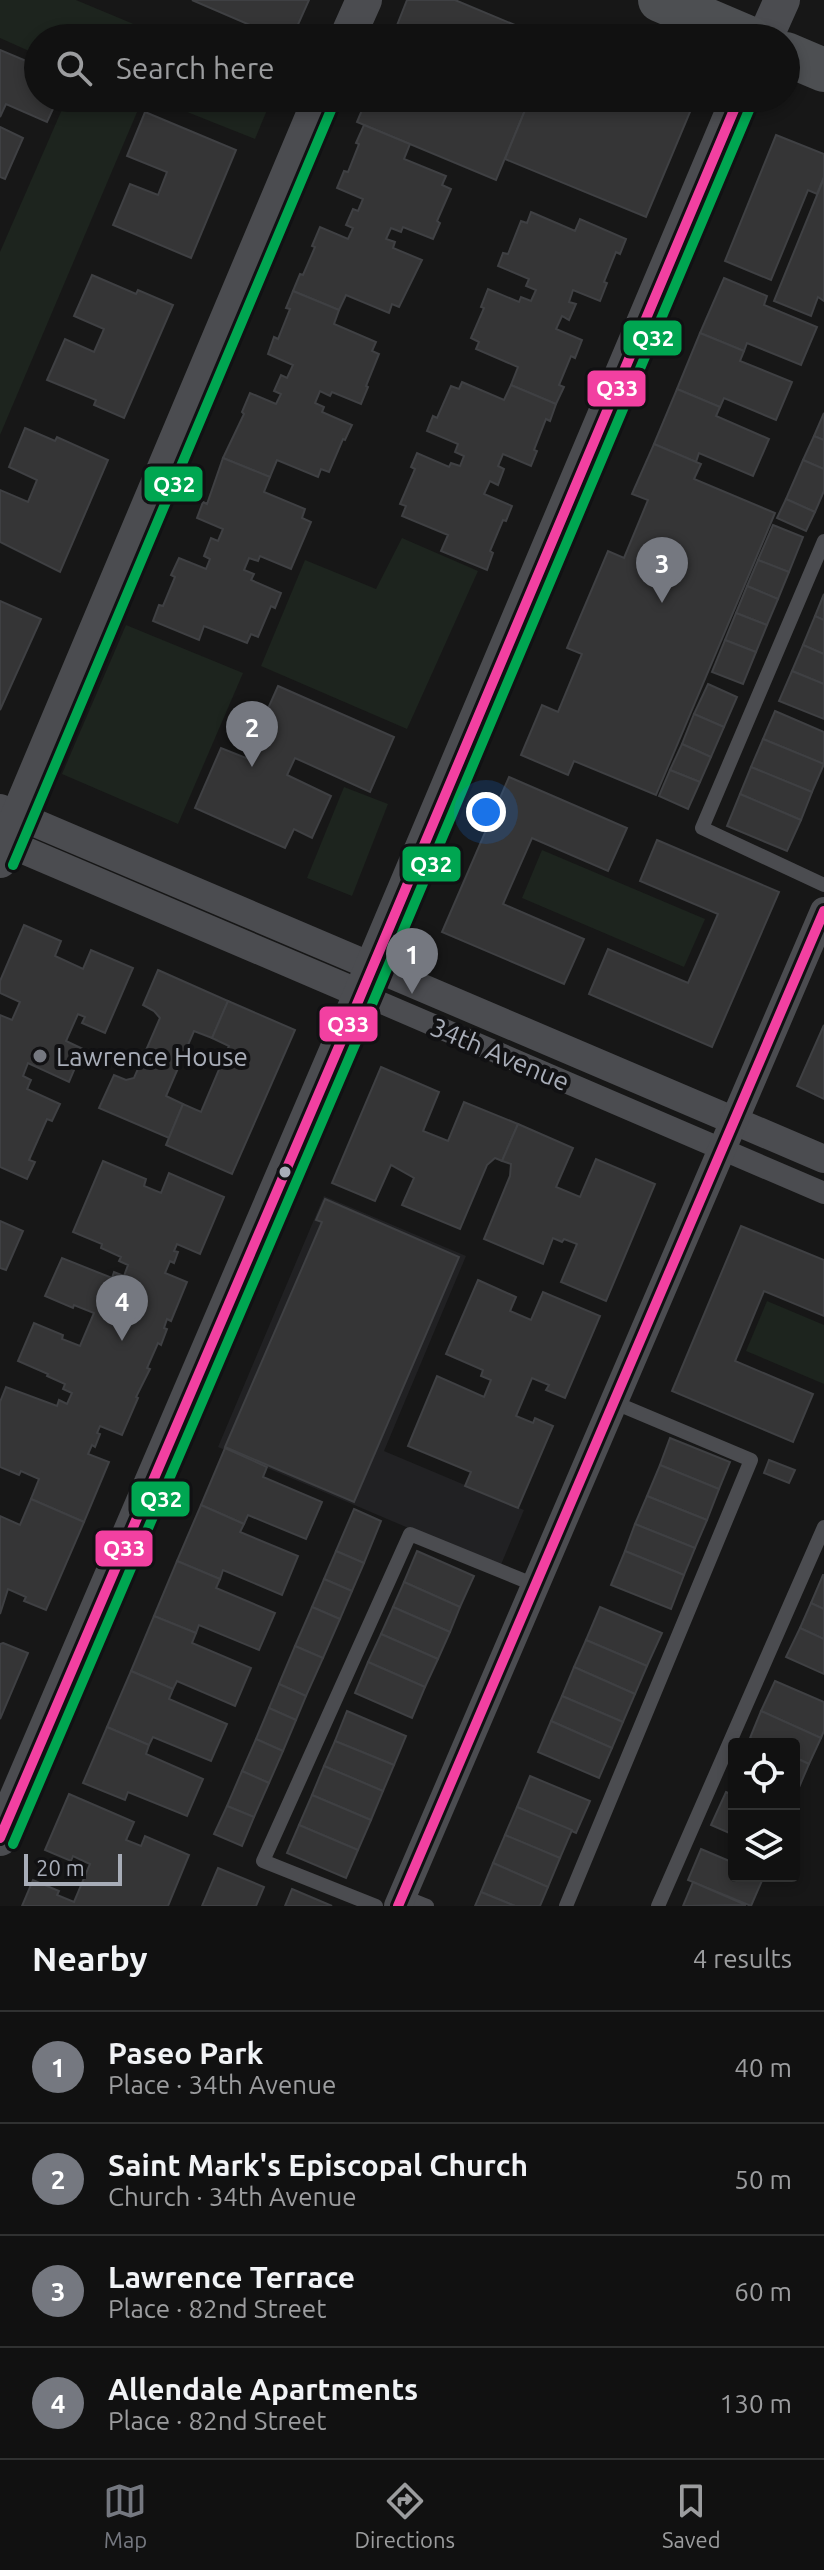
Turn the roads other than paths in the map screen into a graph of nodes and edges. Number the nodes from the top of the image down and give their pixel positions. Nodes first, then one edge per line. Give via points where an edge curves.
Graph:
1 (364, 0) edge
2 (660, 0) edge
3 (782, 0) edge
4 (353, 24) edge
5 (716, 24) edge
6 (771, 24) edge
7 (800, 60) edge
8 (824, 70) edge
9 (315, 112) edge
10 (733, 112) edge
11 (824, 541) edge
12 (5, 834) edge
13 (824, 885) edge
14 (824, 911) edge
15 (366, 981) junction
16 (735, 1121) junction
17 (723, 1150) junction
18 (824, 1159) edge
19 (824, 1193) edge
20 (613, 1402) junction
21 (824, 1527) edge
22 (535, 1585) junction
23 (0, 1838) edge
24 (401, 1903) edge
25 (566, 1906) edge
26 (658, 1906) edge

1 - 4 street
2 - 5 main road
3 - 6 street
7 - 8 main road
9 - 12 street
10 - 15 street
11 - 13 lane via 702,828
12 - 15 street, 34th Avenue
14 - 16 street
15 - 16 street, 34th Avenue
15 - 17 street, 34th Avenue
15 - 23 street
16 - 17 street
16 - 18 street, 34th Avenue
17 - 19 street, 34th Avenue
17 - 20 street
20 - 22 street
20 - 25 lane via 751,1460
21 - 26 lane
22 - 24 street
22 - 24 lane via 410,1534 263,1861

